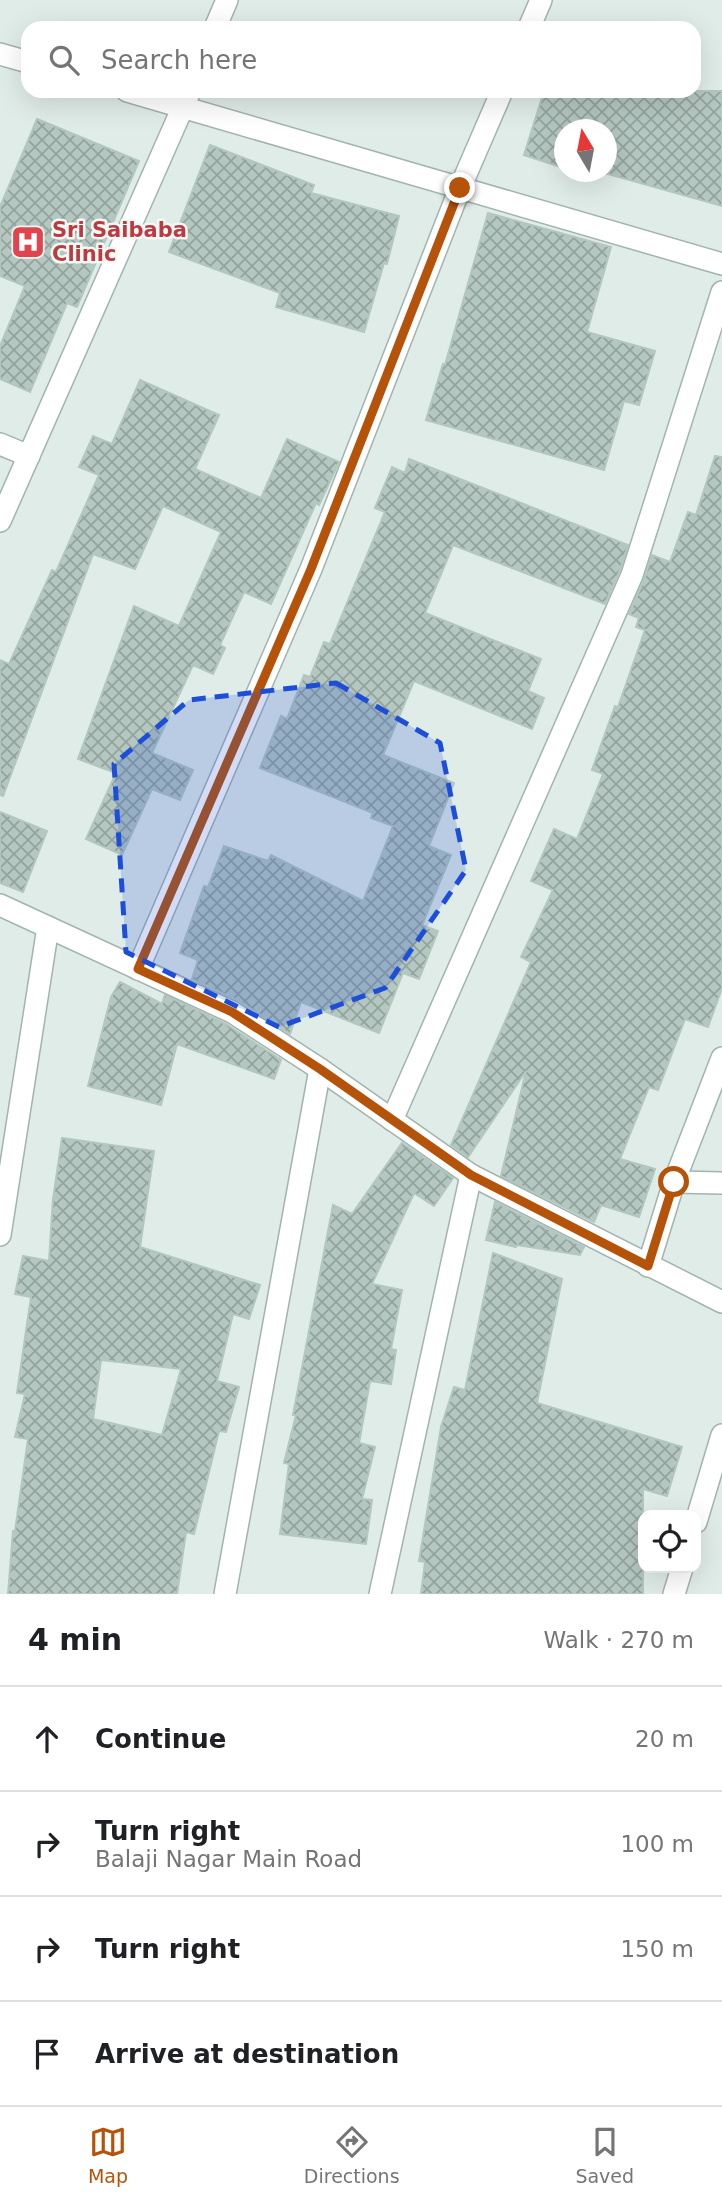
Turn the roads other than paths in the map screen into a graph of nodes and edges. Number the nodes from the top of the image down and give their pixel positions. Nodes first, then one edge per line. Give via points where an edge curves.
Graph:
1 (227, 0) edge
2 (541, 0) edge
3 (218, 21) edge
4 (532, 21) edge
5 (0, 54) edge
6 (21, 60) edge
7 (499, 98) edge
8 (187, 99) edge
9 (460, 188) junction
10 (722, 264) edge
11 (722, 292) edge
12 (0, 444) edge
13 (29, 456) junction
14 (0, 521) edge
15 (0, 905) edge
16 (48, 927) junction
17 (138, 969) junction
18 (722, 1058) edge
19 (320, 1069) junction
20 (392, 1120) junction
21 (471, 1175) junction
22 (674, 1182) junction
23 (722, 1184) edge
24 (0, 1235) edge
25 (648, 1266) junction
26 (722, 1302) edge
27 (722, 1436) edge
28 (700, 1510) edge
29 (680, 1573) edge
30 (225, 1594) edge
31 (380, 1594) edge
32 (674, 1594) edge

1 - 3 street
2 - 4 street
5 - 6 street
7 - 9 street
8 - 9 street
8 - 13 street
9 - 10 street
9 - 17 street via 311,569
11 - 20 street via 632,575
12 - 13 street
13 - 14 street
15 - 16 street
16 - 17 street
16 - 24 street
17 - 19 street via 232,1012
18 - 22 street
19 - 20 street
19 - 30 street
20 - 21 street
21 - 25 street
21 - 31 street
22 - 23 street
22 - 25 street
25 - 26 street
27 - 28 street
29 - 32 street

